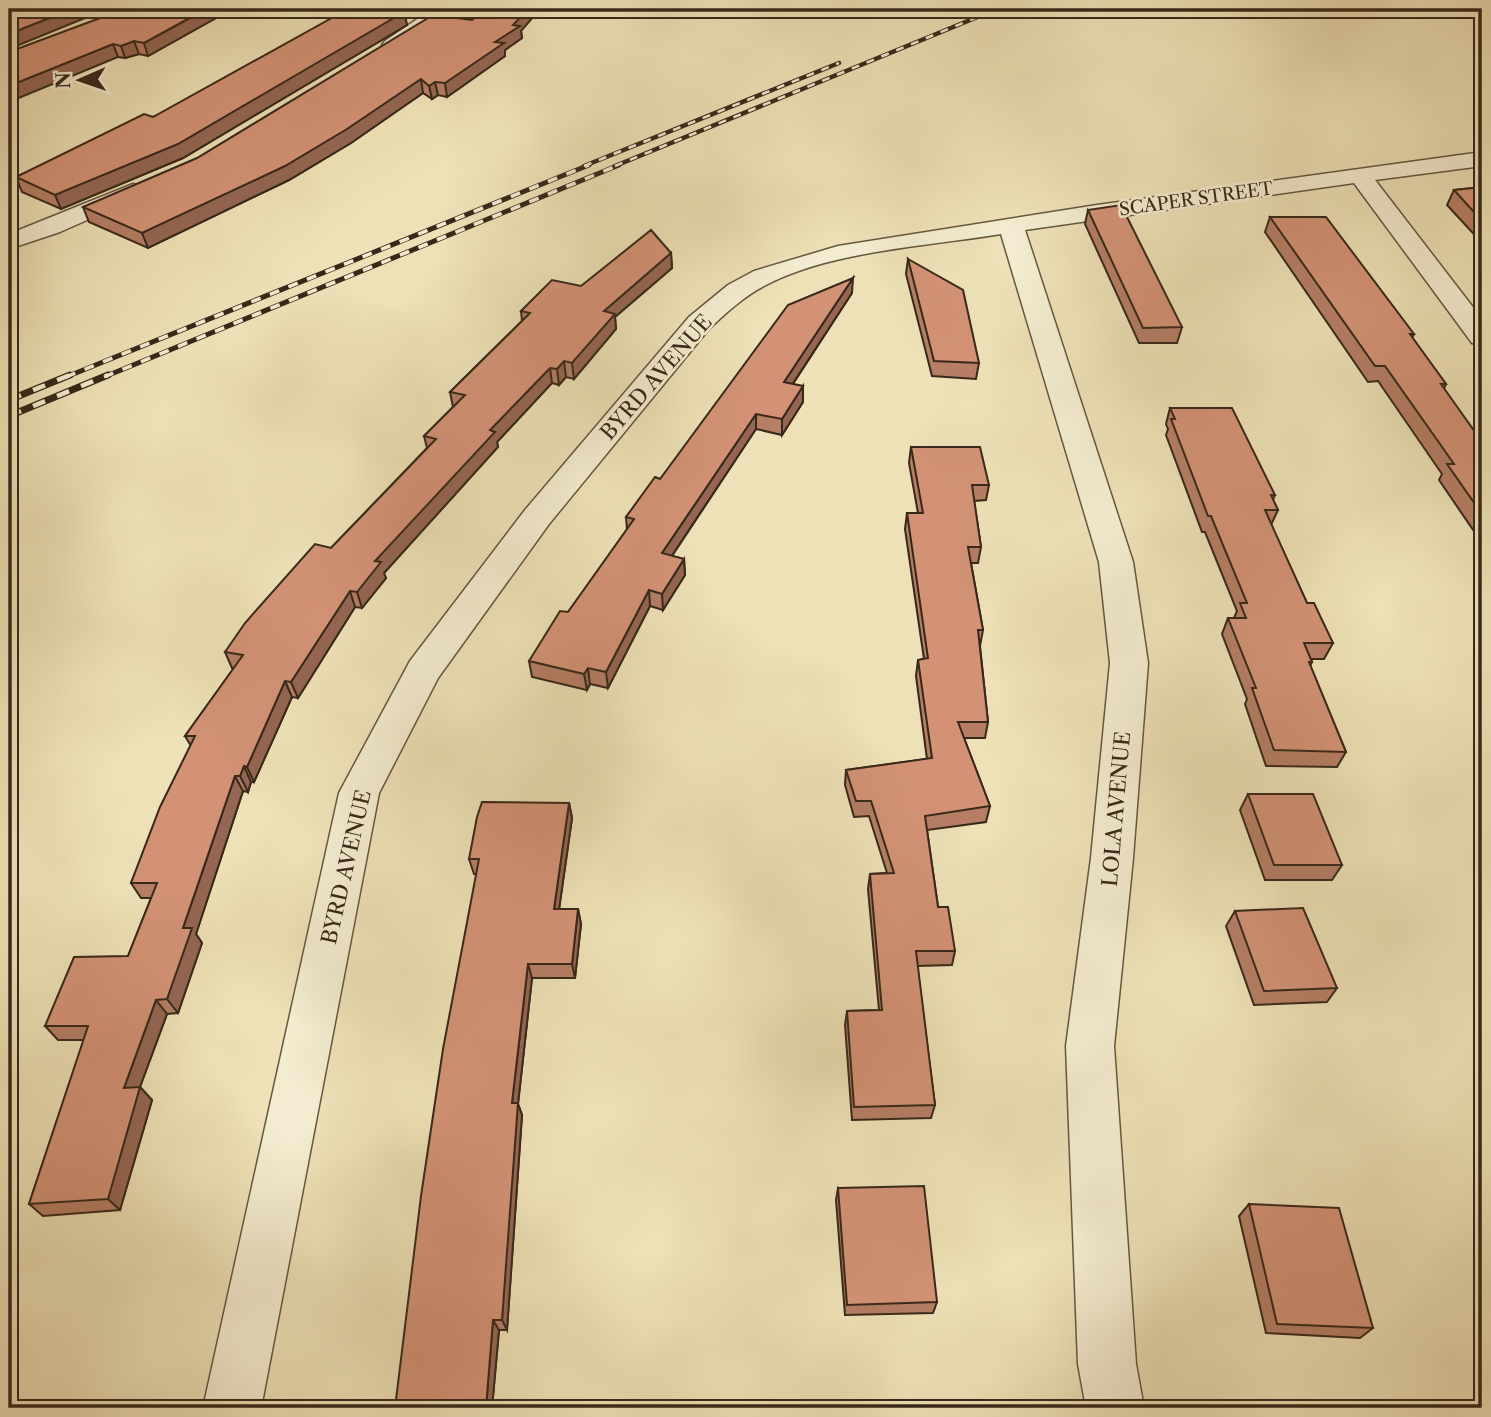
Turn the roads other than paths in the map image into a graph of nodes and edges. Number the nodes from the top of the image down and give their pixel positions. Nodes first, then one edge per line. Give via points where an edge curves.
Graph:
1 (444, 9) edge
2 (370, 58) edge
3 (1482, 159) edge
4 (1360, 176) junction
5 (157, 180) edge
6 (1011, 225) junction
7 (9, 242) edge
8 (828, 257) joint
9 (1482, 337) edge
10 (232, 1408) edge
11 (1115, 1408) edge

1 - 2 street
3 - 4 street, SCAPER STREET
4 - 6 street, SCAPER STREET
4 - 9 street
5 - 7 street
6 - 8 street, SCAPER STREET
6 - 11 street, LOLA AVENUE via 1116,562 1129,663 1090,1046 1107,1364
8 - 10 street, BYRD AVENUE via 760,278 727,297 699,323 537,517 423,671 359,793

